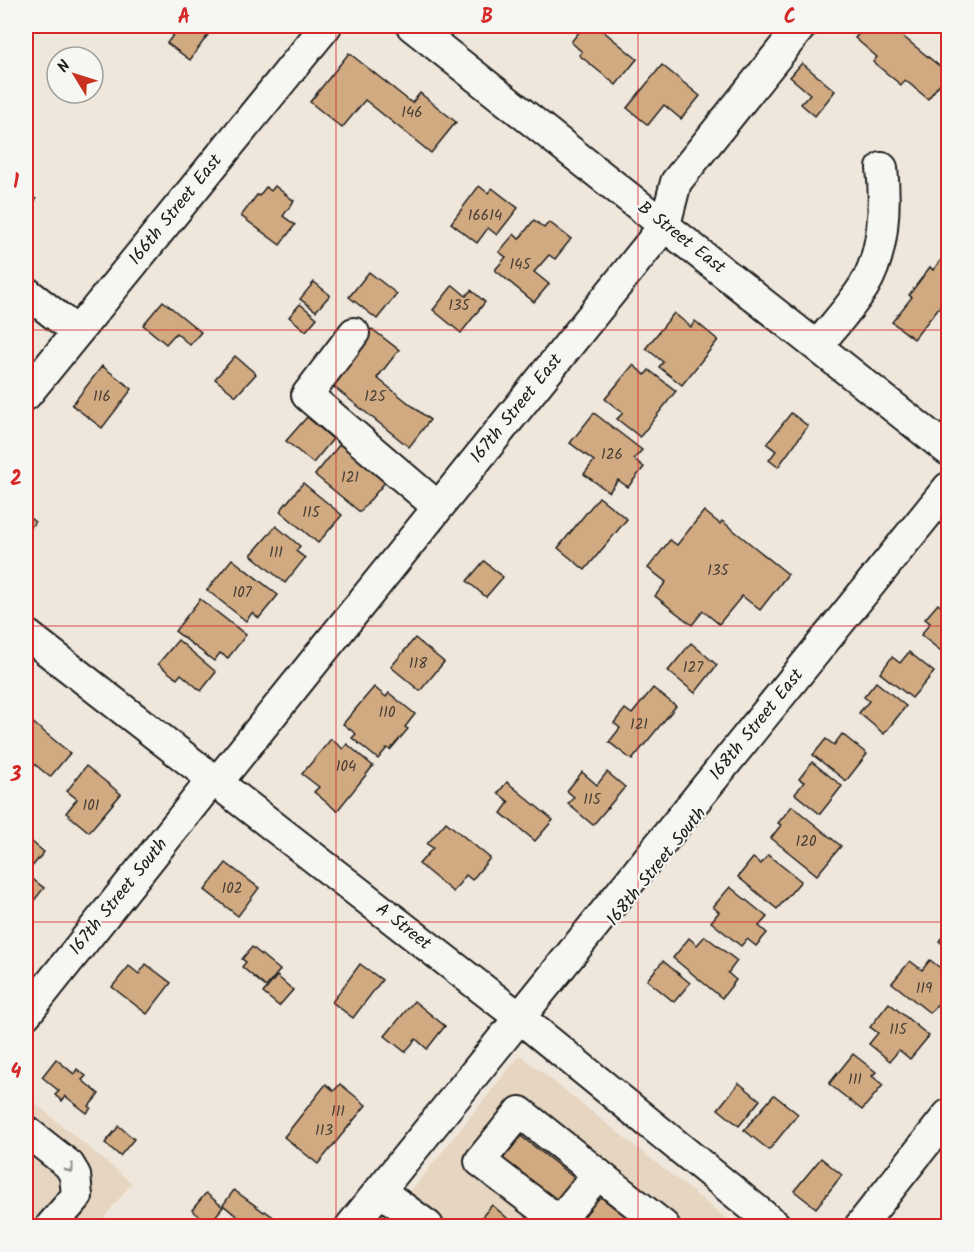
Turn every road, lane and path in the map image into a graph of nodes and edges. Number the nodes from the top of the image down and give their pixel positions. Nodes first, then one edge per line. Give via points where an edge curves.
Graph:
1 (326, 26) edge
2 (412, 26) edge
3 (801, 26) edge
4 (882, 168) dead end
5 (665, 225) junction
6 (26, 292) edge
7 (77, 332) junction
8 (354, 333) dead end
9 (818, 345) junction
10 (26, 395) edge
11 (948, 450) edge
12 (948, 488) edge
13 (438, 507) junction
14 (948, 509) edge
15 (26, 634) edge
16 (213, 779) junction
17 (26, 1014) edge
18 (525, 1022) junction
19 (948, 1115) edge
20 (26, 1131) edge
21 (598, 1174) junction
22 (391, 1199) junction
23 (560, 1225) edge
24 (425, 1226) edge
25 (51, 1227) edge
26 (351, 1227) edge
27 (369, 1227) edge
28 (664, 1227) edge
29 (776, 1227) edge
30 (860, 1227) edge

1 - 7 street, 166th Street East
2 - 5 street, B Street East
3 - 5 street, 167th Street East via 676,182
4 - 9 street via 883,216 870,276
5 - 9 street, B Street East
5 - 13 street, 167th Street East
6 - 7 street
7 - 10 street, 166th Street East
8 - 13 street via 307,395
9 - 11 street, B Street East
12 - 18 street, 168th Street East
13 - 16 street, 167th Street East via 224,774
14 - 18 street, 168th Street South
15 - 16 street, A Street
16 - 17 street, 167th Street South
16 - 18 street, A Street
18 - 22 street, 168th Street South
18 - 26 street, 168th Street South
18 - 29 street, A Street
19 - 30 street
20 -> 25 street via 69,1165 75,1175 77,1196
21 - 23 street
21 - 23 street via 520,1112 480,1161
21 - 28 street
22 - 24 street
22 - 27 street, 168th Street South

